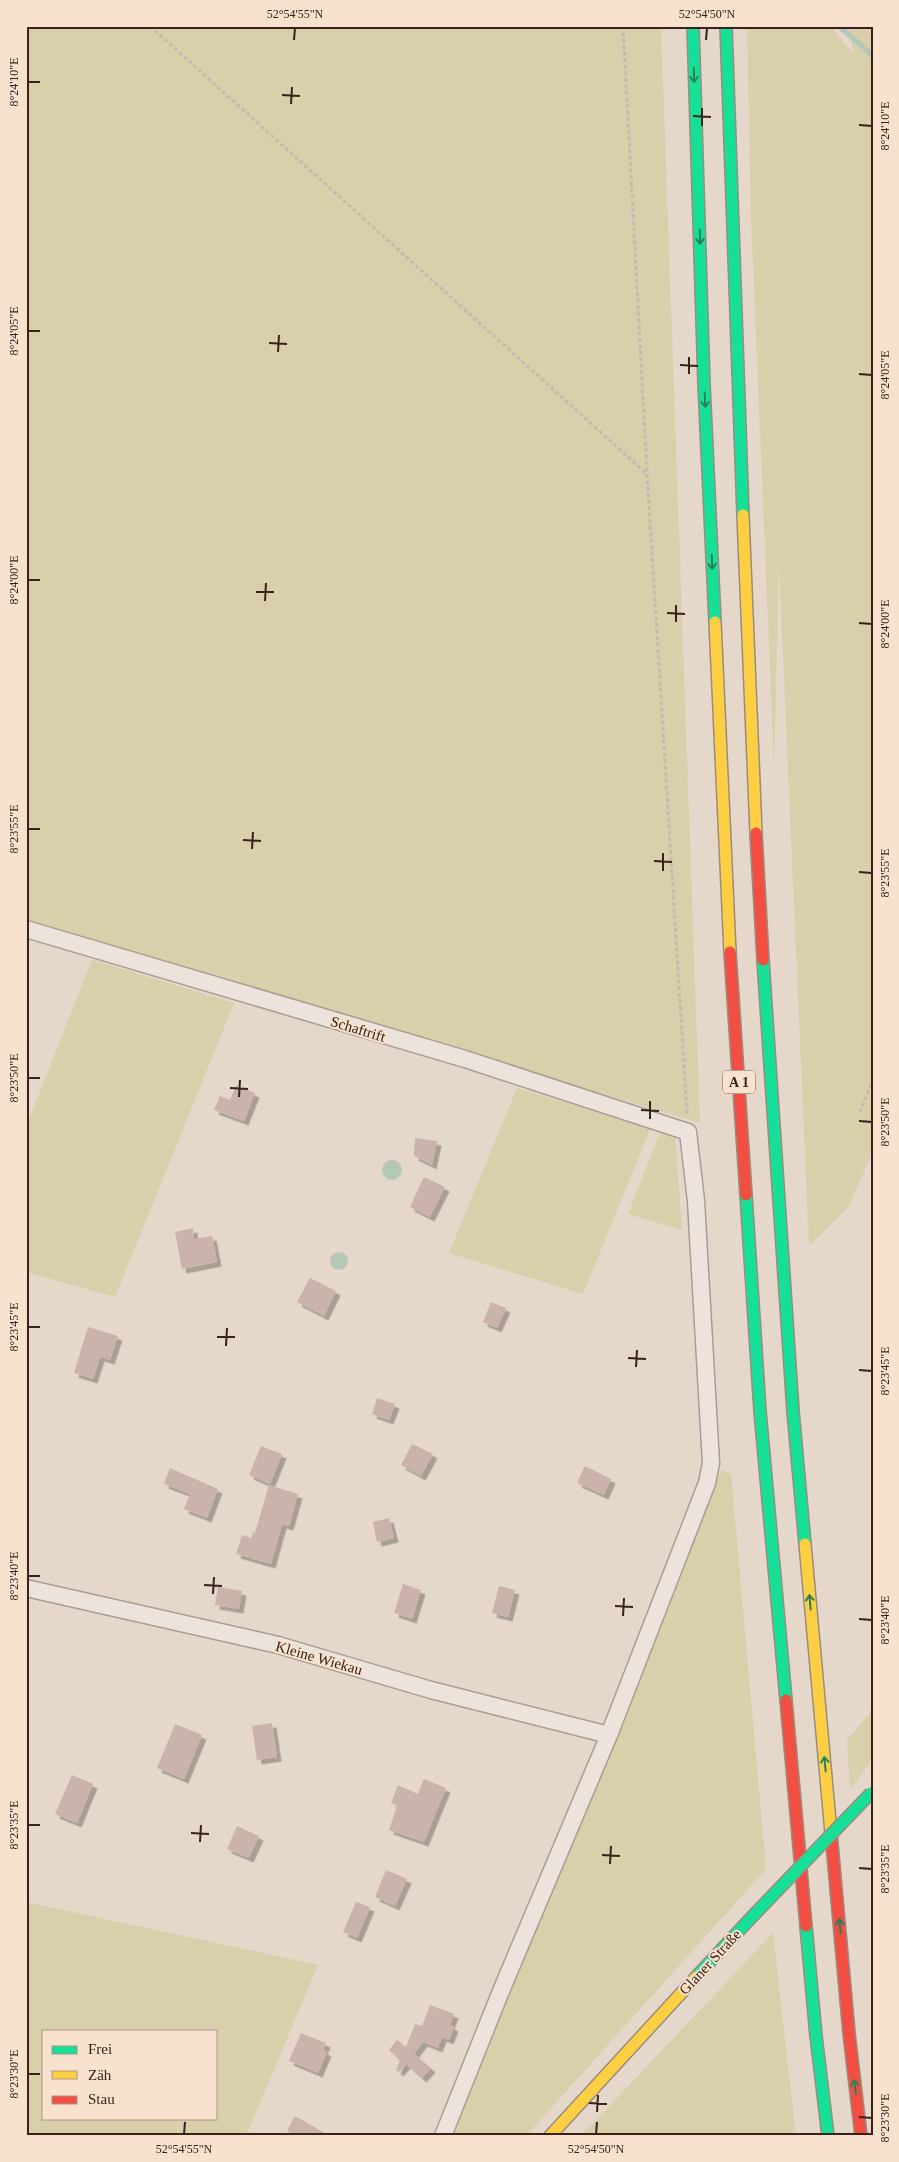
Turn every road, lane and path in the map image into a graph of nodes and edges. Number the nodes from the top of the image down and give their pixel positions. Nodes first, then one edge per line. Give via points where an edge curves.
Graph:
1 (150, 26) edge
2 (623, 26) edge
3 (693, 26) edge
4 (726, 26) edge
5 (646, 473) junction
6 (26, 929) edge
7 (873, 1079) edge
8 (860, 1112) dead end
9 (688, 1132) junction
10 (26, 1588) edge
11 (609, 1735) junction
12 (872, 1792) edge
13 (443, 2136) edge
14 (550, 2136) edge
15 (828, 2136) edge
16 (861, 2136) edge

1 - 5 path
2 - 5 path
3 -> 15 main road, A 1 via 705,404 730,950 760,1411
16 -> 4 main road, A 1 via 847,2014 793,1411 760,910 737,395
5 - 9 path
6 - 9 street, Schaftrift via 465,1059
7 - 8 path
9 - 11 street via 696,1201 711,1463 707,1483
10 - 11 street, Kleine Wiekau via 278,1646 431,1690
11 - 13 street
12 - 14 main road, Glaner Straße, bridge via 748,1920

